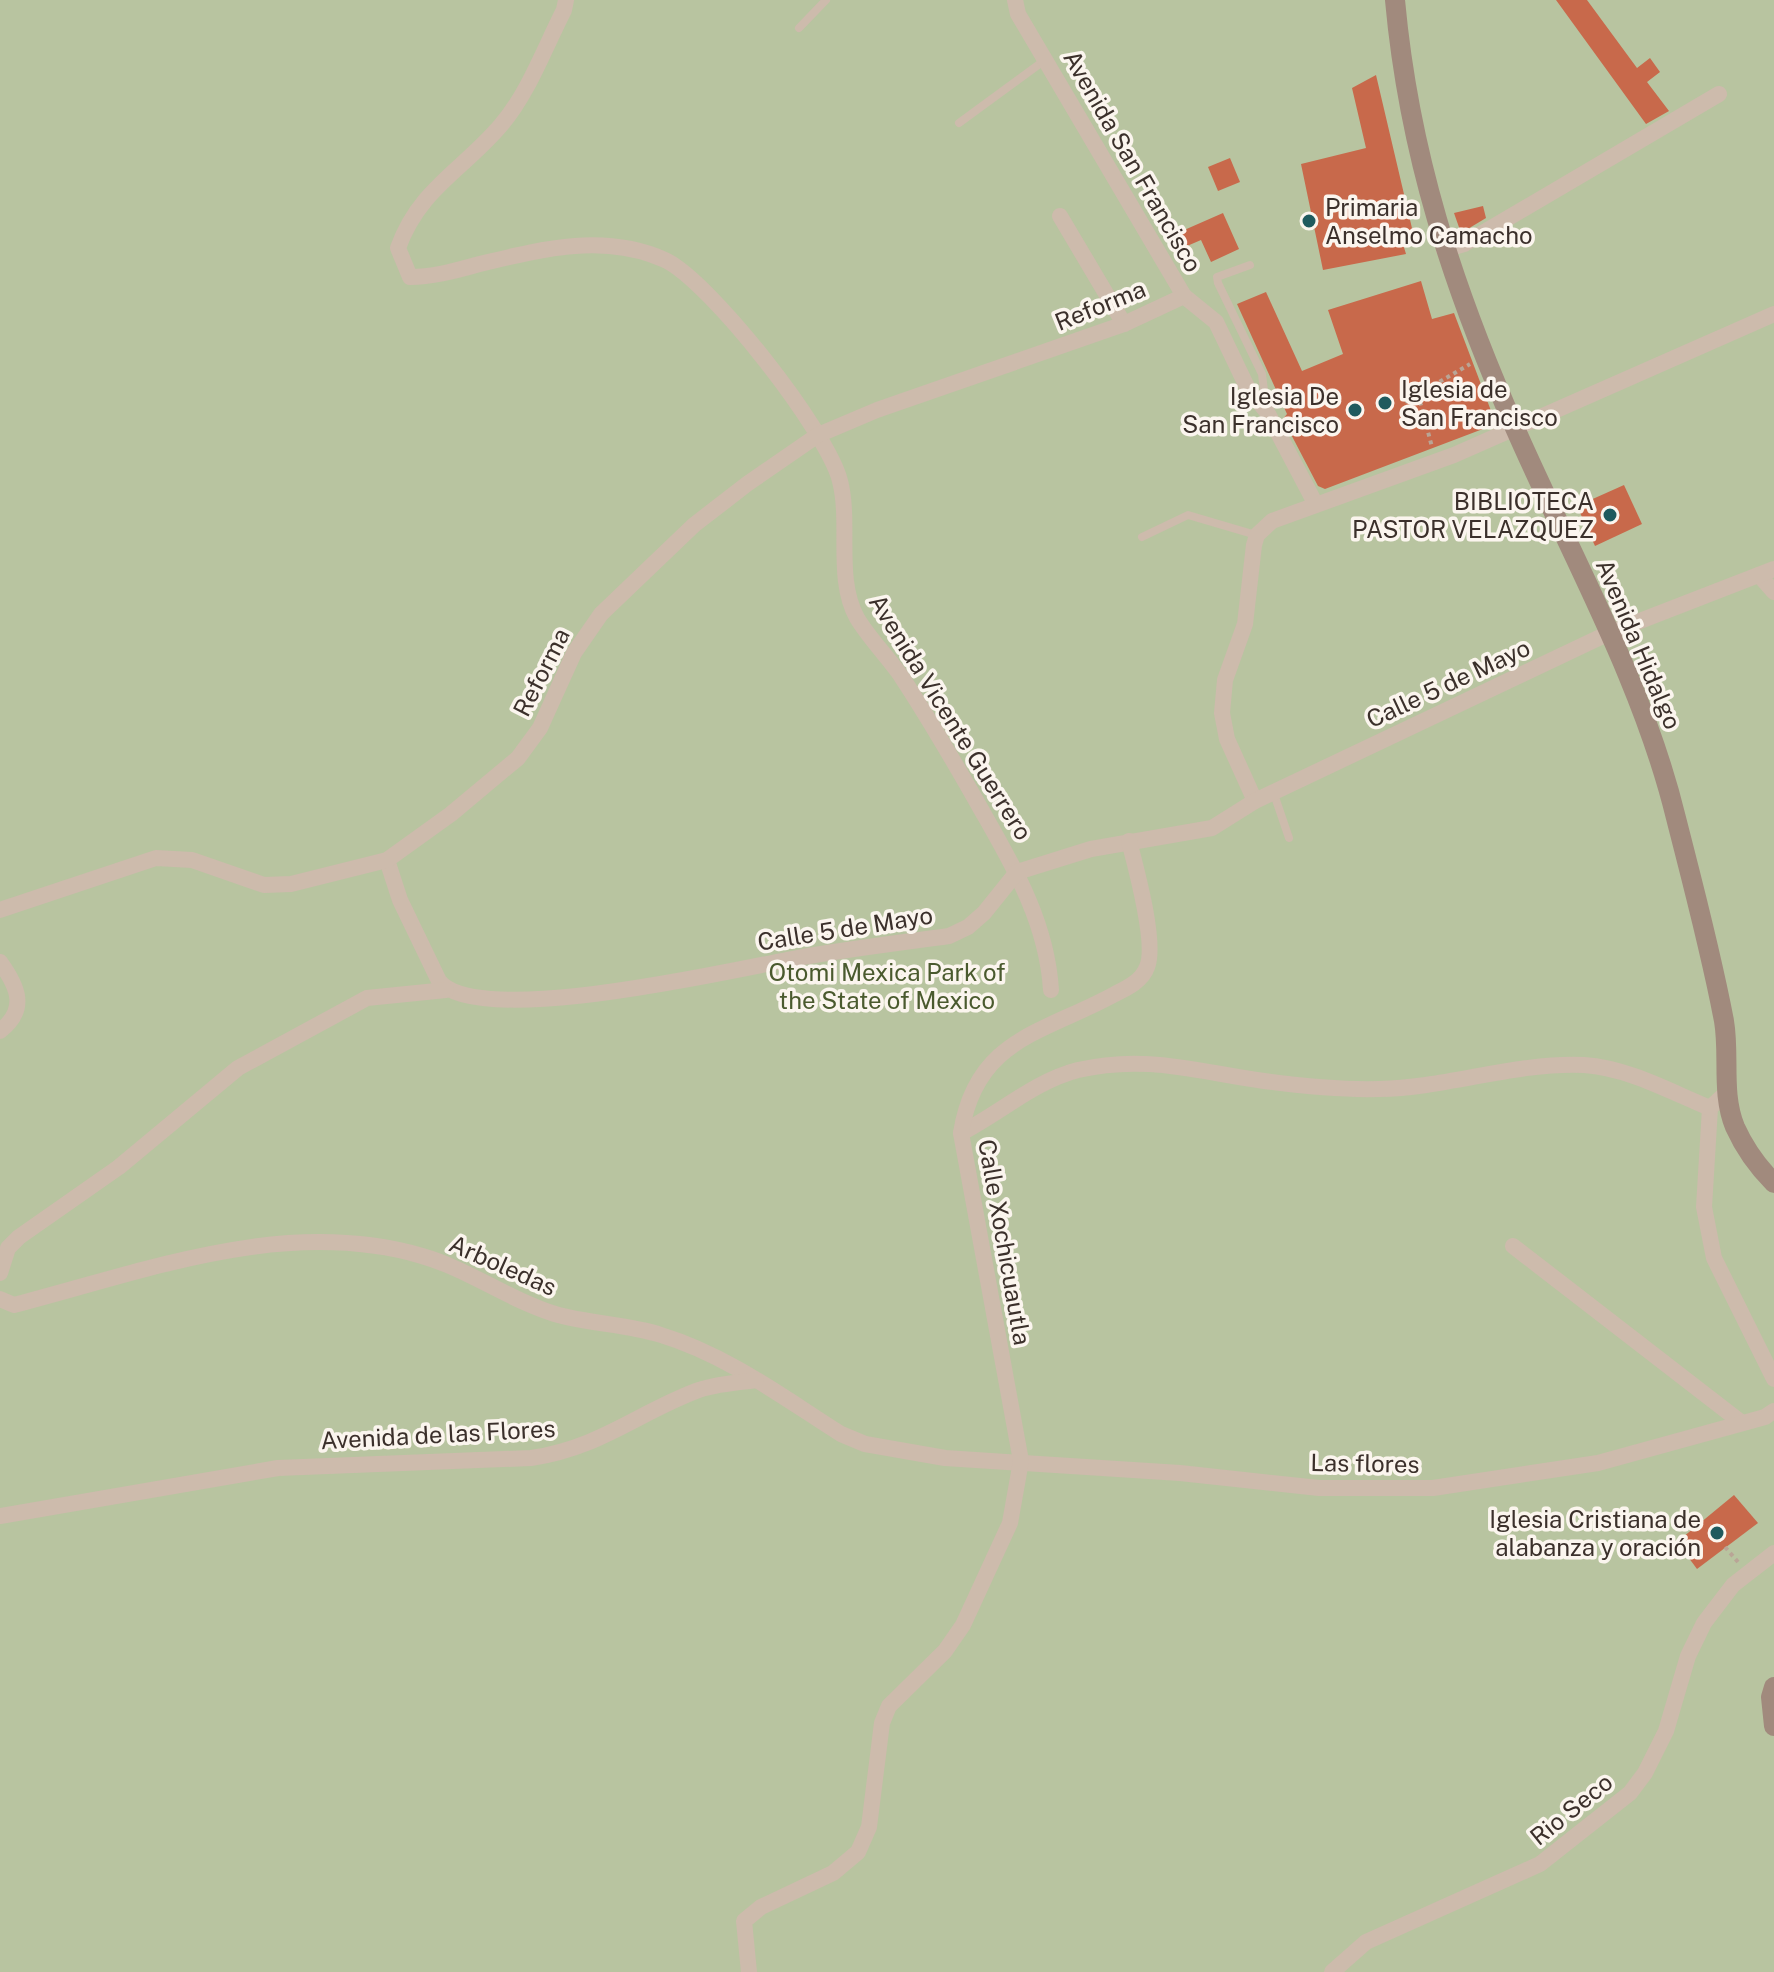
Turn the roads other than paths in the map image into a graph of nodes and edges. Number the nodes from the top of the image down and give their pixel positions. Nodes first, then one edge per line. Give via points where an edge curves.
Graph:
1 (566, 0) edge
2 (826, 0) edge
3 (1015, 0) edge
4 (1395, 0) edge
5 (799, 28) dead end
6 (1046, 59) junction
7 (1719, 94) dead end
8 (959, 123) dead end
9 (1060, 216) dead end
10 (1444, 250) junction
11 (1250, 265) dead end
12 (1184, 296) junction
13 (1774, 314) edge
14 (1124, 324) junction
15 (1267, 412) junction
16 (1515, 428) junction
17 (818, 435) junction
18 (1315, 503) junction
19 (1257, 535) junction
20 (1142, 537) dead end
21 (1766, 572) edge
22 (1774, 592) edge
23 (1609, 633) junction
24 (1274, 794) junction
25 (1255, 801) junction
26 (1289, 838) dead end
27 (1129, 841) junction
28 (387, 860) junction
29 (1017, 872) junction
30 (0, 910) edge
31 (0, 962) edge
32 (446, 990) junction
33 (1051, 990) dead end
34 (0, 1031) edge
35 (1727, 1092) junction
36 (1710, 1108) junction
37 (961, 1133) junction
38 (1774, 1183) edge
39 (1513, 1246) dead end
40 (0, 1273) edge
41 (0, 1299) edge
42 (1774, 1379) edge
43 (756, 1380) junction
44 (1774, 1411) edge
45 (1742, 1423) junction
46 (1021, 1461) junction
47 (0, 1516) edge
48 (1774, 1553) edge
49 (1774, 1687) edge
50 (1774, 1726) edge
51 (749, 1972) edge
52 (1332, 1972) edge

1 - 17 street, Avenida Vicente Guerrero via 502,124 435,185 410,221 398,248 410,277 594,244 666,261 692,279 743,335
2 - 5 lane
3 - 6 street, Avenida San Francisco
4 - 10 main road, Avenida Hidalgo via 1412,128
6 - 8 lane
6 - 12 street, Avenida San Francisco
7 - 10 street via 1464,244
9 - 14 street
10 - 16 main road, Avenida Hidalgo
11 - 15 lane via 1217,277 1262,374
12 - 14 street, Reforma
12 - 15 street, Avenida San Francisco via 1216,322 1248,389
13 - 16 street
14 - 17 street, Reforma
15 - 18 street, Avenida San Francisco
16 - 18 street
16 - 23 main road, Avenida Hidalgo
17 - 28 street, Reforma via 694,525 601,614 574,653 540,728 518,758
17 - 29 street, Avenida Vicente Guerrero via 839,477 848,593 858,618 915,698
18 - 19 street via 1272,521
19 - 20 lane via 1188,515
19 - 25 street via 1245,624 1225,680 1222,713 1227,739
21 - 22 street
21 - 23 street, Calle 5 de Mayo
23 - 24 street, Calle 5 de Mayo
23 - 35 main road, Avenida Hidalgo via 1671,796 1725,1025
24 - 25 street, Calle 5 de Mayo
24 - 26 lane
25 - 27 street, Calle 5 de Mayo via 1212,828
27 - 29 street, Calle 5 de Mayo
27 - 37 street, Calle Xochicuautla via 1149,940 1147,968 1131,986 1015,1040 965,1104
28 - 30 street, Reforma via 291,884 264,885 192,860 156,858
28 - 32 street via 421,947
29 - 32 street, Calle 5 de Mayo via 984,913 949,936 576,997 506,1000
29 - 33 street, Avenida Vicente Guerrero via 1045,946
31 - 34 street via 19,999 16,1014
32 - 40 street, Calle 5 de Mayo via 367,998 238,1068 119,1167 19,1237 8,1248
35 - 36 street
35 - 38 main road, Avenida Hidalgo via 1734,1125
36 - 37 street via 1632,1075 1584,1065 1379,1089 1263,1081 1177,1064 1135,1062 1077,1070 1042,1083
36 - 42 street via 1704,1207 1714,1258
37 - 46 street, Calle Xochicuautla
39 - 45 street
41 - 43 street, Arboledas via 14,1305 221,1252 336,1239 425,1257 555,1314 659,1334
43 - 46 street, Las flores via 865,1444 945,1458
43 - 47 street, Avenida de las Flores via 698,1390 562,1454 278,1468
44 - 45 street, Las flores
45 - 46 street, Las flores via 1598,1463 1433,1488 1319,1488
46 - 51 street via 1010,1523 963,1625 945,1651 889,1706 882,1723 869,1827 858,1852 833,1873 761,1907 744,1921
48 - 52 street, Rio Seco via 1733,1585 1704,1623 1688,1656 1666,1731 1630,1793 1540,1864 1366,1942
49 - 50 main road

